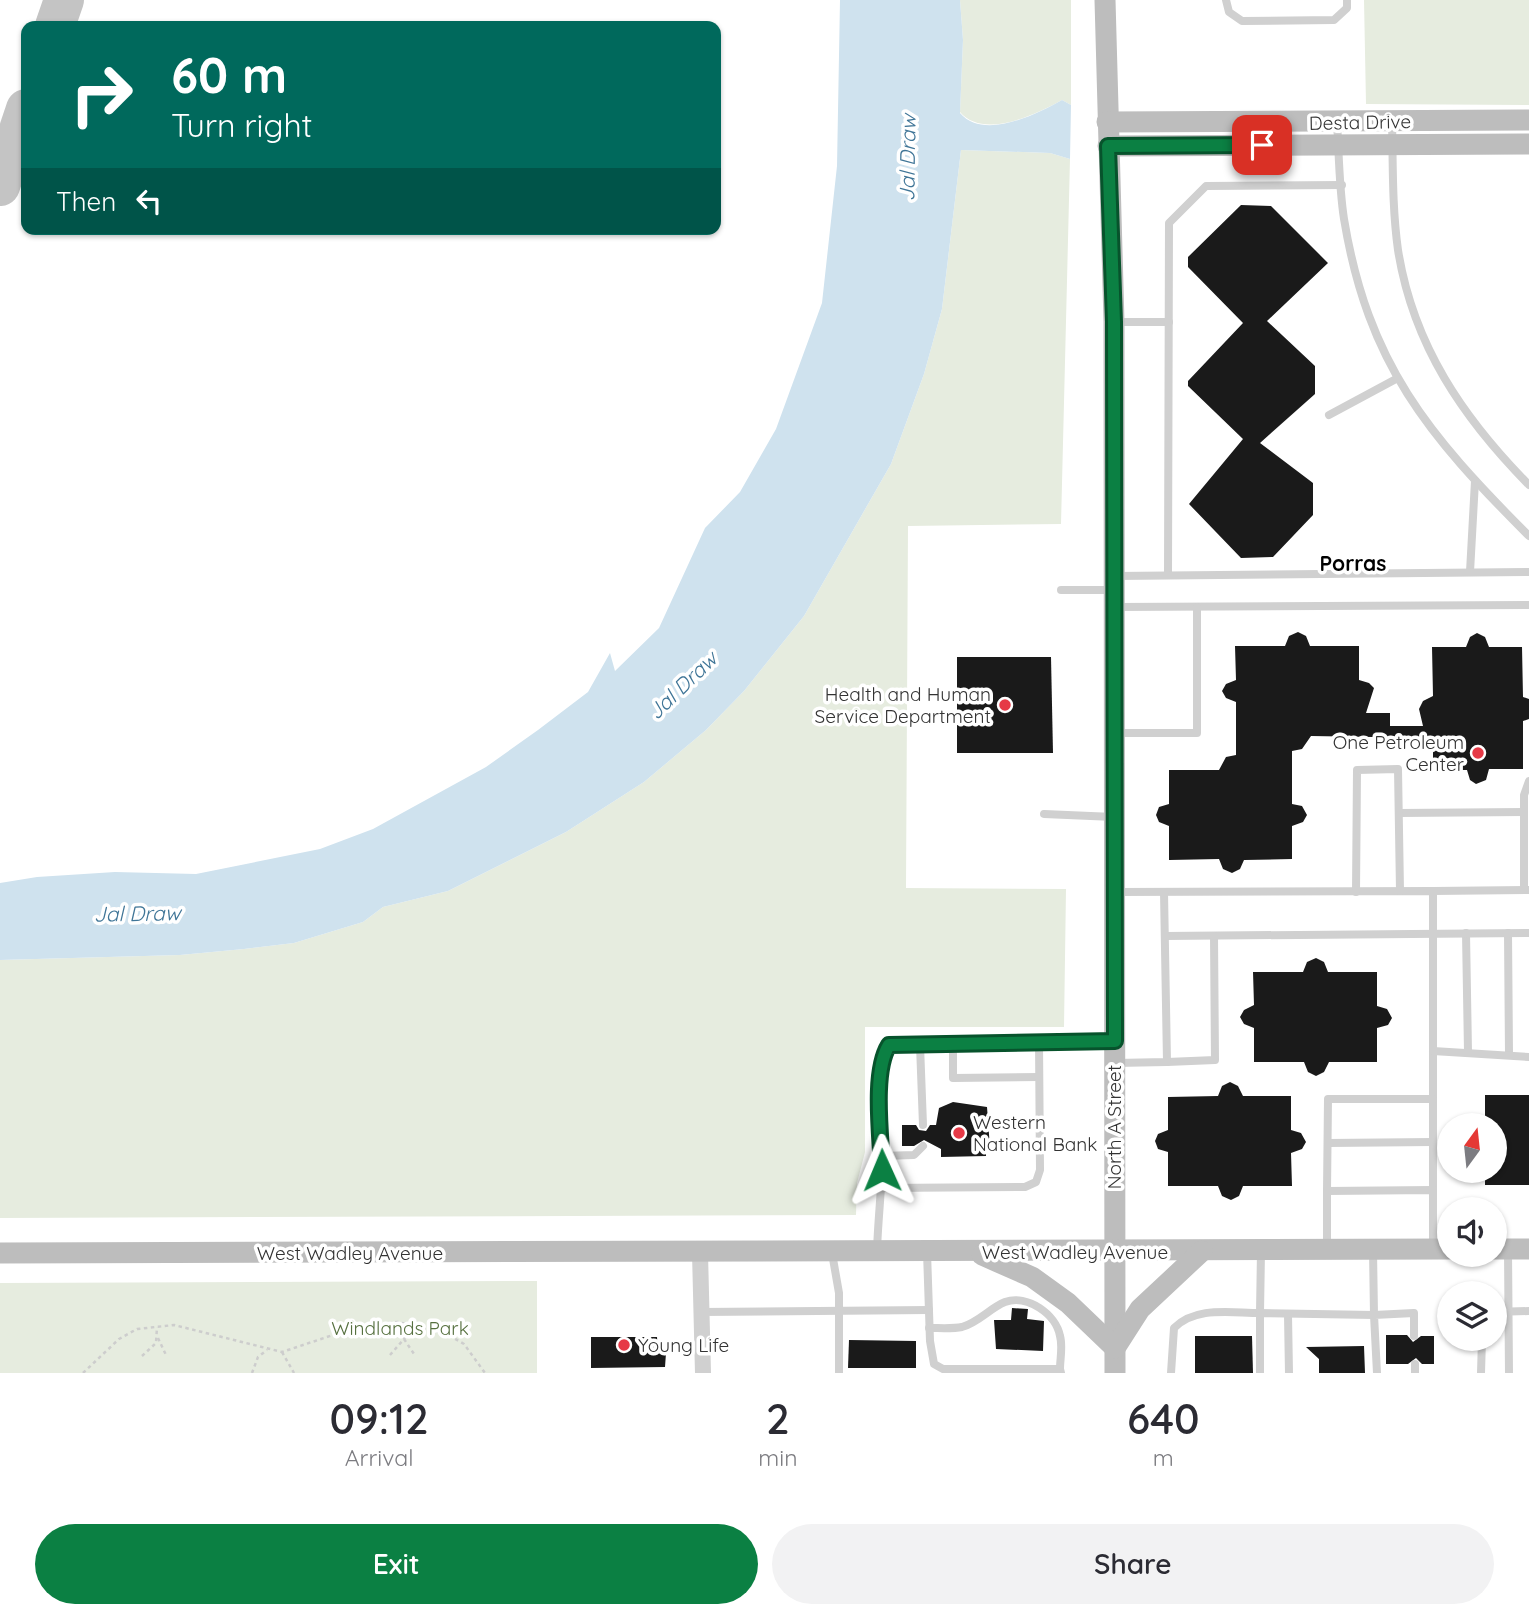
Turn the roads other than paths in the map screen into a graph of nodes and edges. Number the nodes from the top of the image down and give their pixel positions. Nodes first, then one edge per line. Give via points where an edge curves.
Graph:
1 (1105, 0) edge
2 (1226, 0) edge
3 (1347, 0) edge
4 (1529, 120) edge
5 (1391, 121) junction
6 (1107, 122) junction
7 (1337, 122) junction
8 (1392, 144) junction
9 (1529, 144) edge
10 (1339, 145) junction
11 (1108, 146) junction
12 (1342, 185) junction
13 (1114, 322) junction
14 (1169, 322) junction
15 (1396, 379) junction
16 (1328, 415) dead end
17 (1475, 481) junction
18 (1529, 485) edge
19 (1529, 536) edge
20 (1470, 572) junction
21 (1529, 572) edge
22 (1168, 575) junction
23 (1061, 590) dead end
24 (1114, 591) junction
25 (1529, 606) edge
26 (1197, 607) junction
27 (1115, 733) junction
28 (1529, 780) edge
29 (1524, 812) junction
30 (1399, 813) junction
31 (1044, 814) dead end
32 (1115, 817) junction
33 (1527, 890) edge
34 (1400, 891) junction
35 (1433, 891) junction
36 (1115, 892) junction
37 (1164, 892) junction
38 (1356, 892) junction
39 (1466, 933) junction
40 (1508, 933) junction
41 (1529, 933) edge
42 (1433, 934) junction
43 (1165, 936) junction
44 (1213, 936) junction
45 (1115, 1041) junction
46 (1039, 1042) junction
47 (953, 1044) junction
48 (920, 1045) junction
49 (1433, 1051) junction
50 (1468, 1052) junction
51 (1509, 1054) junction
52 (1529, 1057) edge
53 (1167, 1062) junction
54 (1114, 1063) junction
55 (1039, 1077) junction
56 (1433, 1099) junction
57 (923, 1125) dead end
58 (1433, 1142) junction
59 (1328, 1143) junction
60 (923, 1146) dead end
61 (881, 1156) junction
62 (880, 1188) junction
63 (1433, 1190) junction
64 (1327, 1192) junction
65 (1437, 1220) edge
66 (1437, 1249) edge
67 (1511, 1249) edge
68 (1327, 1250) junction
69 (1373, 1250) junction
70 (1202, 1251) junction
71 (1261, 1251) junction
72 (877, 1252) junction
73 (927, 1252) junction
74 (977, 1252) junction
75 (1114, 1252) junction
76 (0, 1253) edge
77 (700, 1253) junction
78 (832, 1253) junction
79 (929, 1310) junction
80 (1529, 1311) edge
81 (701, 1312) junction
82 (839, 1312) junction
83 (1508, 1312) junction
84 (1260, 1314) junction
85 (1289, 1315) junction
86 (1374, 1315) junction
87 (929, 1328) junction
88 (1414, 1335) dead end
89 (1115, 1348) junction
90 (1482, 1351) edge
91 (1061, 1371) edge
92 (703, 1373) edge
93 (839, 1373) edge
94 (1115, 1373) edge
95 (1171, 1373) edge
96 (1260, 1373) edge
97 (1289, 1373) edge
98 (1377, 1373) edge
99 (1481, 1373) edge
100 (1509, 1373) edge

1 - 6 main road, North A Street
2 - 3 lane via 1229,12 1242,21 1334,20 1347,8
4 - 5 main road, Desta Drive
5 - 7 main road, Desta Drive
5 - 8 lane
6 - 7 main road, Desta Drive
6 - 11 main road, North A Street
7 - 10 lane
8 - 9 main road, Desta Drive
8 - 10 main road, Desta Drive
8 - 18 lane via 1399,253 1420,326 1466,415
10 - 11 main road, Desta Drive
10 - 12 lane
11 - 13 main road, North A Street
12 - 14 lane via 1206,186 1169,223
12 - 15 lane via 1357,278 1372,328
13 - 14 lane
13 - 24 main road, North A Street
14 - 22 lane
15 - 16 lane
15 - 17 lane via 1438,440
17 - 19 lane
17 - 20 lane
20 - 21 lane
20 - 22 lane
22 - 24 lane
23 - 24 lane
24 - 26 lane
24 - 27 main road, North A Street
25 - 26 lane
26 - 27 lane via 1197,733
27 - 32 main road, North A Street
28 - 29 lane
29 - 30 lane
29 - 33 lane
30 - 34 lane
30 - 38 lane via 1398,769 1357,770
31 - 32 lane
32 - 36 main road, North A Street
33 - 35 lane
34 - 35 lane
34 - 38 lane
35 - 42 lane
36 - 37 lane
36 - 45 main road, North A Street
37 - 38 lane
37 - 43 lane
39 - 40 lane
39 - 42 lane
39 - 50 lane
40 - 41 lane
40 - 51 lane
42 - 44 lane
42 - 49 lane
43 - 44 lane
43 - 53 lane
44 - 53 lane via 1215,1060
45 - 46 lane
45 - 54 main road, North A Street
46 - 47 lane
46 - 55 lane
47 - 48 lane
47 - 55 lane via 953,1078
48 - 57 lane
48 - 61 lane via 889,1045 883,1055
49 - 50 lane
49 - 56 lane
50 - 51 lane
51 - 52 lane
53 - 54 lane
54 - 75 main road, North A Street
55 - 62 lane via 1040,1170 1036,1182 1025,1187
56 - 58 lane
56 - 59 lane via 1328,1100
58 - 59 lane
58 - 63 lane
59 - 64 lane
60 - 61 lane via 914,1155
61 - 62 lane
62 - 72 lane
63 - 64 lane
63 - 65 lane
64 - 68 lane
66 - 69 main road, West Wadley Avenue
67 - 83 lane
68 - 69 main road, West Wadley Avenue
68 - 71 main road, West Wadley Avenue
69 - 86 lane
70 - 71 main road, West Wadley Avenue
70 - 75 main road, West Wadley Avenue
70 - 89 main road via 1140,1309
71 - 84 lane
72 - 73 main road, West Wadley Avenue
72 - 78 main road, West Wadley Avenue
73 - 74 main road, West Wadley Avenue
73 - 79 lane
74 - 75 main road, West Wadley Avenue
74 - 89 main road via 1032,1278 1068,1303
75 - 89 main road, North A Street
76 - 77 main road, West Wadley Avenue
77 - 78 main road, West Wadley Avenue
77 - 81 street
78 - 82 lane
79 - 82 lane
79 - 87 lane
80 - 83 lane
81 - 82 lane
81 - 92 street
82 - 93 lane
83 - 100 lane
84 - 85 lane
84 - 95 lane via 1195,1313 1184,1318 1174,1328
84 - 96 lane
85 - 86 lane
85 - 97 lane
86 - 88 lane via 1414,1313
86 - 98 lane
87 - 91 lane via 934,1364 943,1369
87 - 91 lane via 961,1327 986,1317 1003,1303 1028,1302 1055,1323 1061,1336
89 - 94 main road, North A Street
90 - 99 lane

